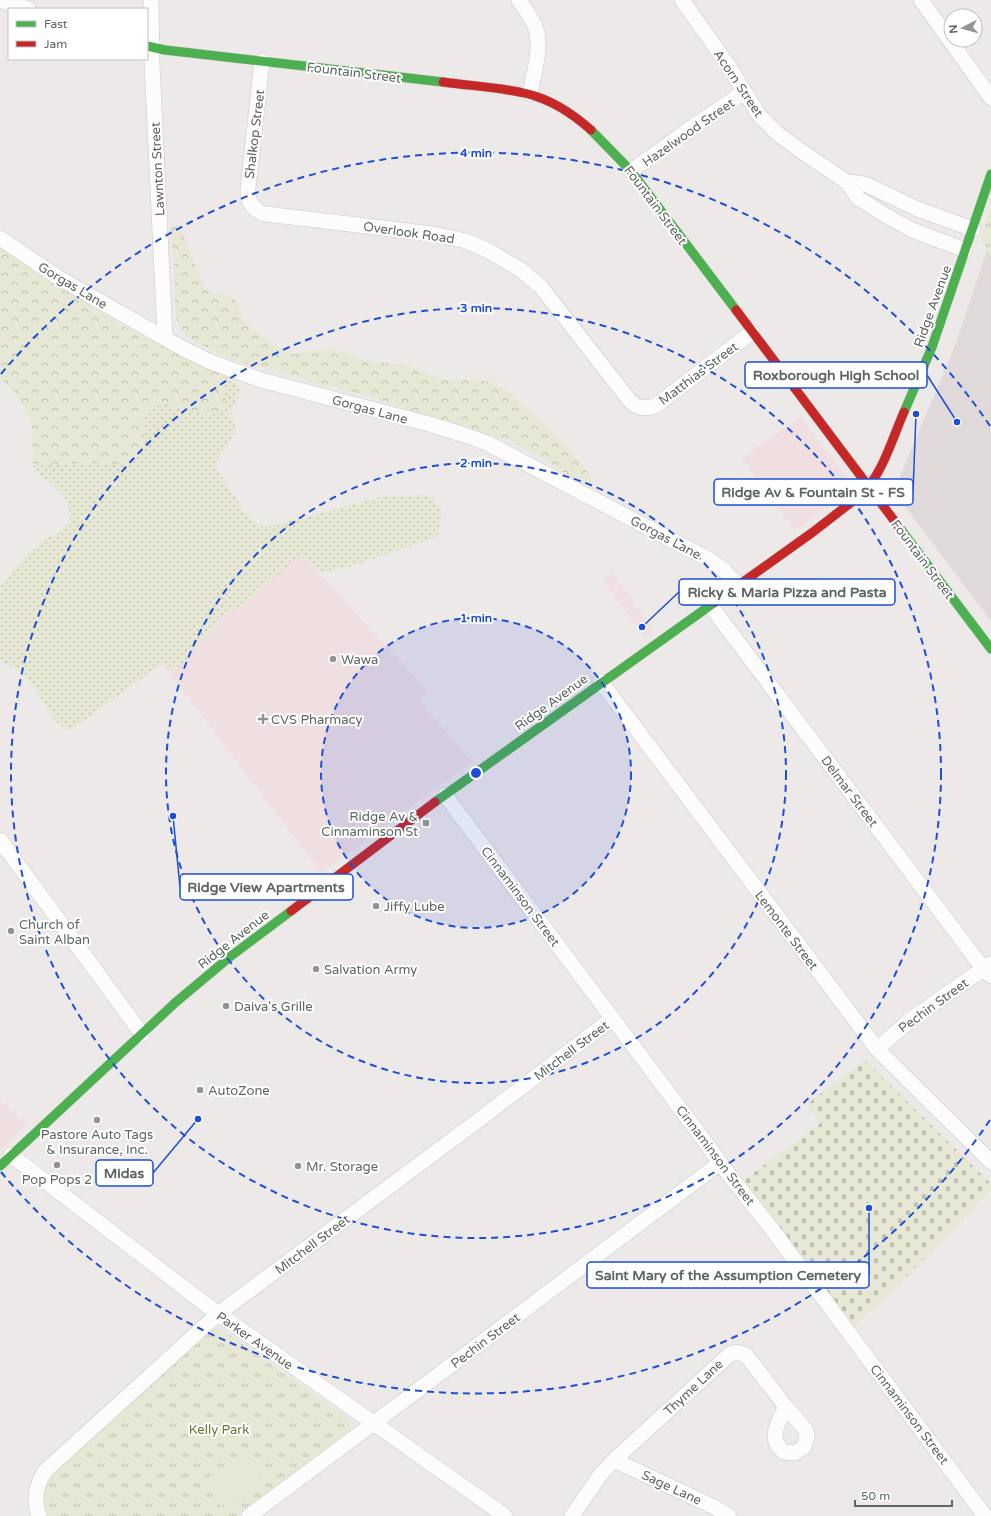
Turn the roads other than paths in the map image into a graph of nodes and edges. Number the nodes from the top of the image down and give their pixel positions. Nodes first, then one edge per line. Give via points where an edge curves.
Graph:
1 (0, 0) edge
2 (151, 0) edge
3 (518, 0) edge
4 (682, 0) edge
5 (921, 0) edge
6 (25, 8) edge
7 (149, 47) edge
8 (262, 61) junction
9 (744, 92) junction
10 (530, 94) junction
11 (991, 98) edge
12 (631, 171) junction
13 (991, 174) edge
14 (847, 182) junction
15 (251, 206) joint
16 (973, 229) junction
17 (0, 238) edge
18 (965, 250) junction
19 (752, 332) junction
20 (164, 337) junction
21 (643, 408) joint
22 (869, 487) junction
23 (738, 585) junction
24 (710, 605) junction
25 (991, 649) edge
26 (601, 682) junction
27 (445, 795) junction
28 (0, 840) edge
29 (988, 970) edge
30 (613, 1018) junction
31 (142, 1034) junction
32 (877, 1049) junction
33 (11, 1155) junction
34 (991, 1162) edge
35 (720, 1163) junction
36 (0, 1166) edge
37 (218, 1314) junction
38 (786, 1407) dead end
39 (374, 1423) junction
40 (614, 1460) junction
41 (39, 1516) edge
42 (248, 1516) edge
43 (505, 1516) edge
44 (572, 1516) edge
45 (729, 1516) edge
46 (985, 1516) edge

1 - 6 street
2 - 7 street, Lawnton Street
3 - 10 street via 537,31 538,41
4 - 9 street, Acorn Street
5 - 11 street
7 - 8 main road, Fountain Street
7 - 20 street, Lawnton Street
8 - 10 main road, Fountain Street
8 - 15 street, Shalkop Street via 248,188
9 - 12 street, Hazelwood Street
9 - 14 street, Acorn Street via 759,115 778,134
10 - 12 main road, Fountain Street via 584,124 600,137
12 - 19 main road, Fountain Street
13 - 16 main road, Ridge Avenue
14 - 16 street, Acorn Street via 865,184 920,210
14 - 18 street, Acorn Street via 858,198 899,224
15 - 21 street, Overlook Road via 266,214 444,236 466,241 487,250 520,270 541,287 630,401
16 - 18 main road, Ridge Avenue
17 - 20 street, Gorgas Lane via 59,278
18 - 22 main road, Ridge Avenue via 932,346 878,473
19 - 21 street, Matthias Street via 658,404
19 - 22 main road, Fountain Street
20 - 23 street, Gorgas Lane via 198,356 261,380 429,424 486,443 708,559 724,570
22 - 23 main road, Ridge Avenue via 846,508
22 - 25 main road, Fountain Street
23 - 24 main road, Ridge Avenue
24 - 26 main road, Ridge Avenue
24 - 29 street, Delmar Street
26 - 27 main road, Ridge Avenue
26 - 32 street, Lemonte Street
27 - 30 street, Cinnaminson Street
27 - 31 main road, Ridge Avenue via 231,956
28 - 31 street
29 - 32 street, Pechin Street via 910,1020
30 - 35 street, Cinnaminson Street
30 - 37 street, Mitchell Street
31 - 33 main road, Ridge Avenue
32 - 34 street, Lemonte Street
33 - 36 main road, Ridge Avenue
33 - 37 street, Parker Avenue
35 - 39 street, Pechin Street
35 - 46 street, Cinnaminson Street
37 - 39 street, Parker Avenue
37 - 41 street, Mitchell Street via 51,1464 37,1486
38 - 40 street, Thyme Lane via 746,1355 732,1353
39 - 42 street, Pechin Street
39 - 43 street, Parker Avenue
40 - 44 street
40 - 45 street, Sage Lane

